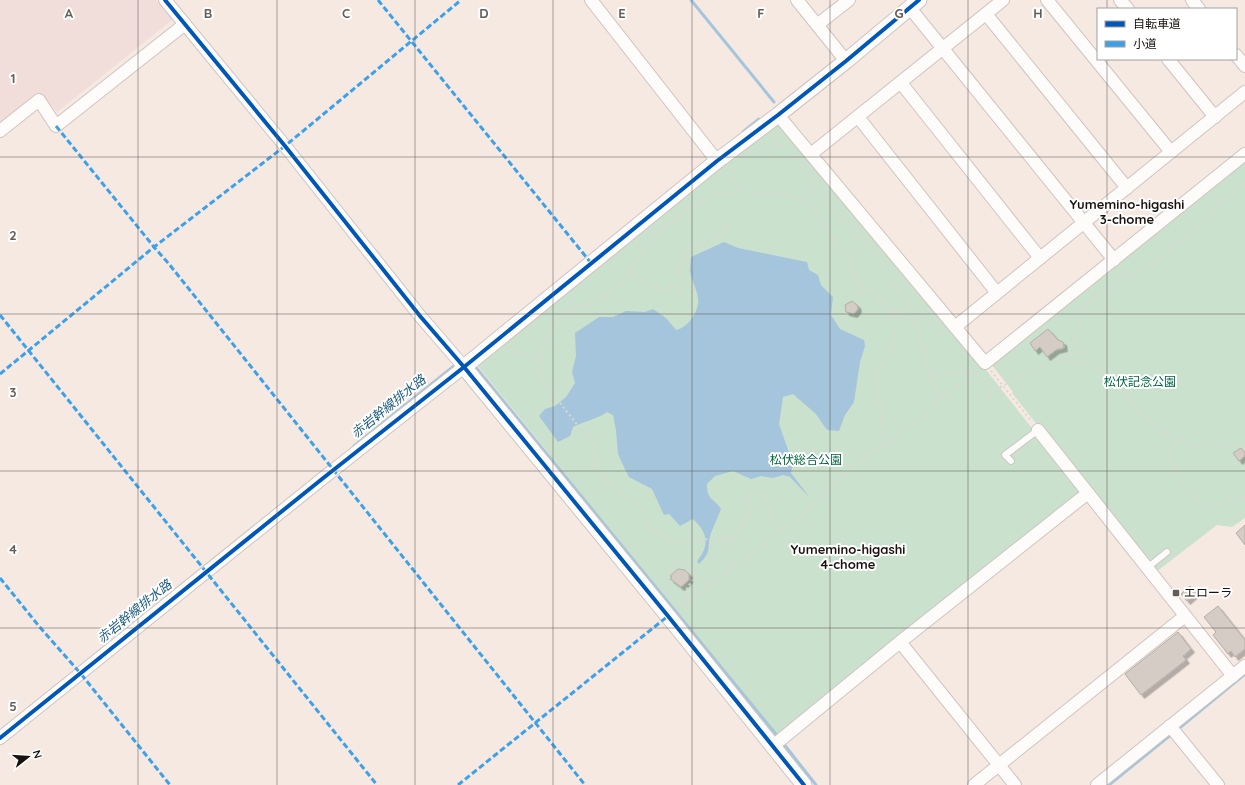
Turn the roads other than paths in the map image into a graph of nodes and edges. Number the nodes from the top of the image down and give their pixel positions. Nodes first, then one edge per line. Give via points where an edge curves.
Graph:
1 (166, 0) edge
2 (591, 0) edge
3 (797, 0) edge
4 (849, 0) edge
5 (1003, 0) edge
6 (1047, 0) edge
7 (1120, 0) edge
8 (1192, 0) edge
9 (914, 4) edge
10 (1127, 8) edge
11 (1198, 8) edge
12 (986, 14) junction
13 (185, 24) junction
14 (817, 25) junction
15 (942, 49) junction
16 (1237, 56) edge
17 (1169, 60) edge
18 (846, 61) junction
19 (1245, 66) edge
20 (901, 83) junction
21 (1245, 92) edge
22 (1215, 116) junction
23 (775, 118) junction
24 (858, 118) junction
25 (0, 131) edge
26 (1171, 152) junction
27 (811, 154) junction
28 (1245, 154) edge
29 (717, 158) junction
30 (1127, 188) junction
31 (1083, 223) junction
32 (1040, 258) junction
33 (1114, 260) junction
34 (996, 293) junction
35 (951, 330) junction
36 (464, 367) junction
37 (1038, 430) joint
38 (1011, 461) dead end
39 (1088, 494) junction
40 (1167, 552) dead end
41 (1147, 568) junction
42 (1185, 616) junction
43 (900, 642) junction
44 (1245, 666) edge
45 (1233, 676) junction
46 (1170, 726) junction
47 (0, 738) edge
48 (773, 746) junction
49 (999, 765) junction
50 (804, 785) edge
51 (974, 785) edge
52 (1015, 785) edge
53 (1097, 785) edge
54 (1218, 785) edge

1 - 13 street
2 - 29 street
3 - 14 street
4 - 14 street
5 - 12 street
6 - 26 street
7 - 10 street
8 - 11 street
9 - 15 street
9 - 18 street
12 - 15 street
12 - 30 street
13 - 25 street via 56,126 39,100
13 - 36 street
14 - 18 street
15 - 20 street
15 - 31 street
16 - 19 street
17 - 22 street
18 - 23 street
20 - 24 street
20 - 32 street
21 - 22 street
22 - 26 street
23 - 27 street
23 - 29 street
24 - 27 street
24 - 34 street
26 - 30 street
27 - 35 street
28 - 33 street
29 - 36 street
30 - 31 street
31 - 32 street
31 - 33 street
32 - 34 street
33 - 35 street via 980,366
34 - 35 street
36 - 47 street
36 - 48 street
37 - 38 lane via 1006,455
37 - 39 street
39 - 41 street
39 - 43 street
40 - 41 lane
41 - 42 street via 1166,588
42 - 45 street
42 - 49 street
43 - 48 street
43 - 49 street
44 - 45 street
45 - 46 street
46 - 53 street
46 - 54 street
48 - 50 street
49 - 51 street
49 - 52 street

